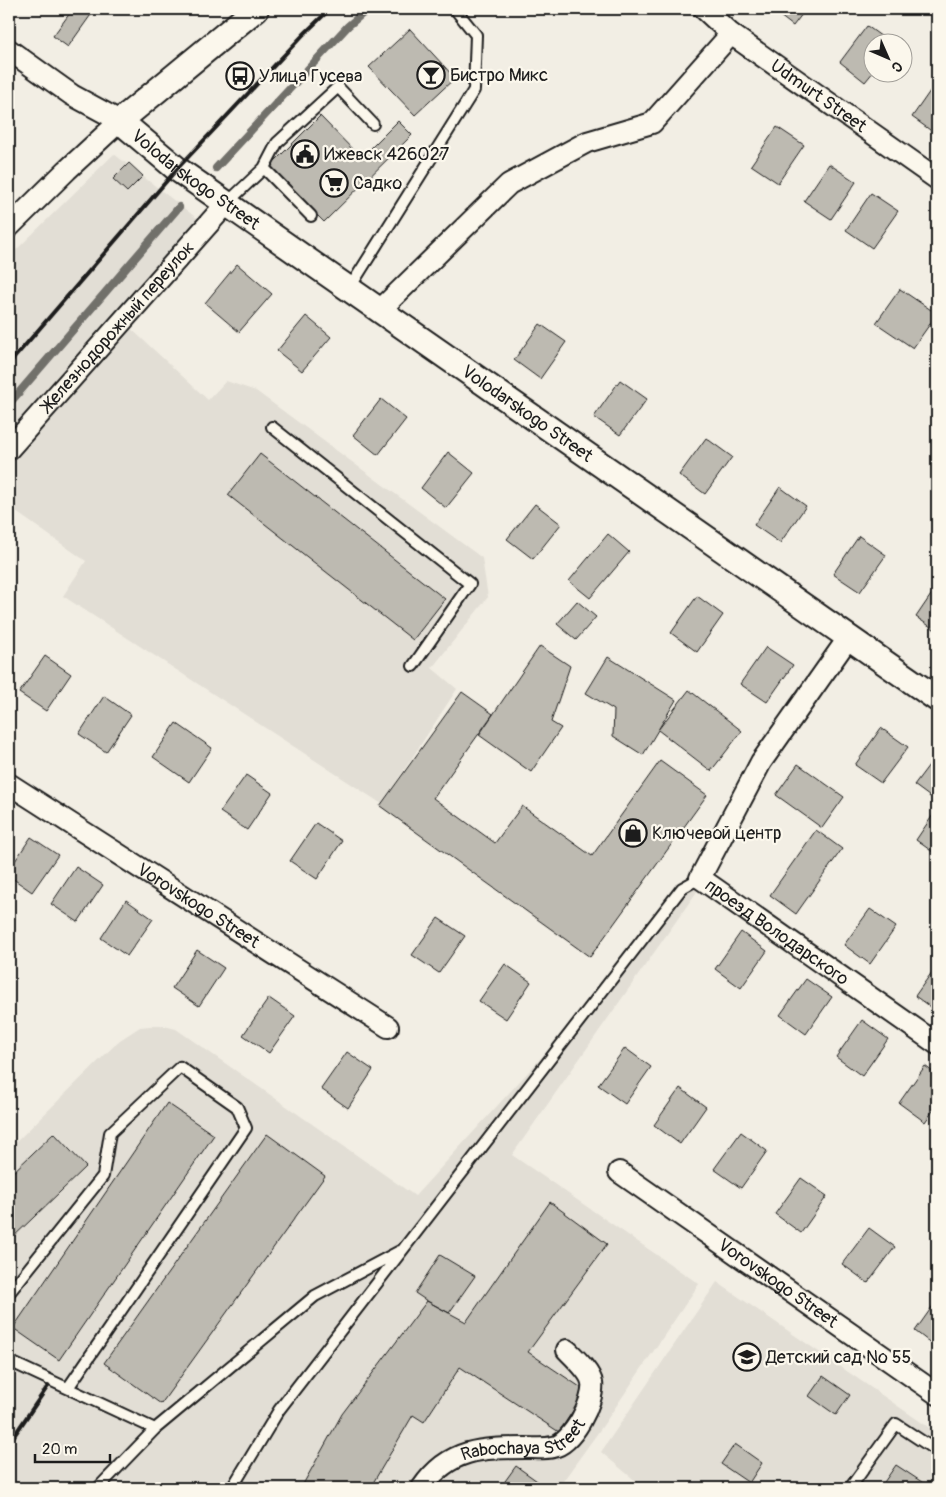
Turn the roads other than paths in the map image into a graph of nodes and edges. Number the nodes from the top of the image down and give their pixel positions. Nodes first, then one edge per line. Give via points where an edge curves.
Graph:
1 (256, 9) edge
2 (456, 9) edge
3 (704, 9) edge
4 (730, 34) junction
5 (9, 50) edge
6 (120, 121) junction
7 (373, 124) dead end
8 (264, 168) junction
9 (937, 179) edge
10 (227, 203) junction
11 (311, 216) dead end
12 (9, 227) edge
13 (349, 289) junction
14 (380, 310) junction
15 (272, 427) dead end
16 (9, 449) edge
17 (849, 637) junction
18 (413, 666) dead end
19 (937, 699) edge
20 (9, 784) edge
21 (700, 878) junction
22 (388, 1027) dead end
23 (937, 1044) edge
24 (619, 1172) dead end
25 (403, 1249) junction
26 (9, 1293) edge
27 (567, 1350) dead end
28 (9, 1361) edge
29 (68, 1388) junction
30 (937, 1394) edge
31 (155, 1429) junction
32 (937, 1451) edge
33 (98, 1488) edge
34 (232, 1488) edge
35 (422, 1488) edge
36 (850, 1488) edge

1 - 6 street
2 - 13 lane via 476,34 474,90
3 - 4 street, Udmurt Street
4 - 9 street, Udmurt Street
4 - 14 street via 652,123 587,142 508,184
5 - 6 street via 72,95
6 - 10 street, Volodarskogo Street via 177,169
6 - 12 street
7 - 8 lane via 338,87 276,143
8 - 10 lane
8 - 11 lane
10 - 13 street, Volodarskogo Street
10 - 16 street, Железнодорожный переулок
13 - 14 street, Volodarskogo Street
14 - 17 street, Volodarskogo Street
15 - 18 lane via 470,584
17 - 19 street, Volodarskogo Street
17 - 21 street, проезд Володарского via 761,762
20 - 22 street, Vorovskogo Street
21 - 23 street, проезд Володарского
21 - 25 lane via 682,888
24 - 30 street, Vorovskogo Street
25 - 31 lane via 315,1296
25 - 34 lane via 279,1410
26 - 29 lane via 103,1176 110,1133 180,1067 236,1107 246,1128
27 - 35 street, Rabochaya Street via 592,1381 592,1394 581,1419 563,1443 553,1448 499,1448 467,1452 443,1464
28 - 29 lane
29 - 31 lane
31 - 33 lane
32 - 36 lane via 896,1424

